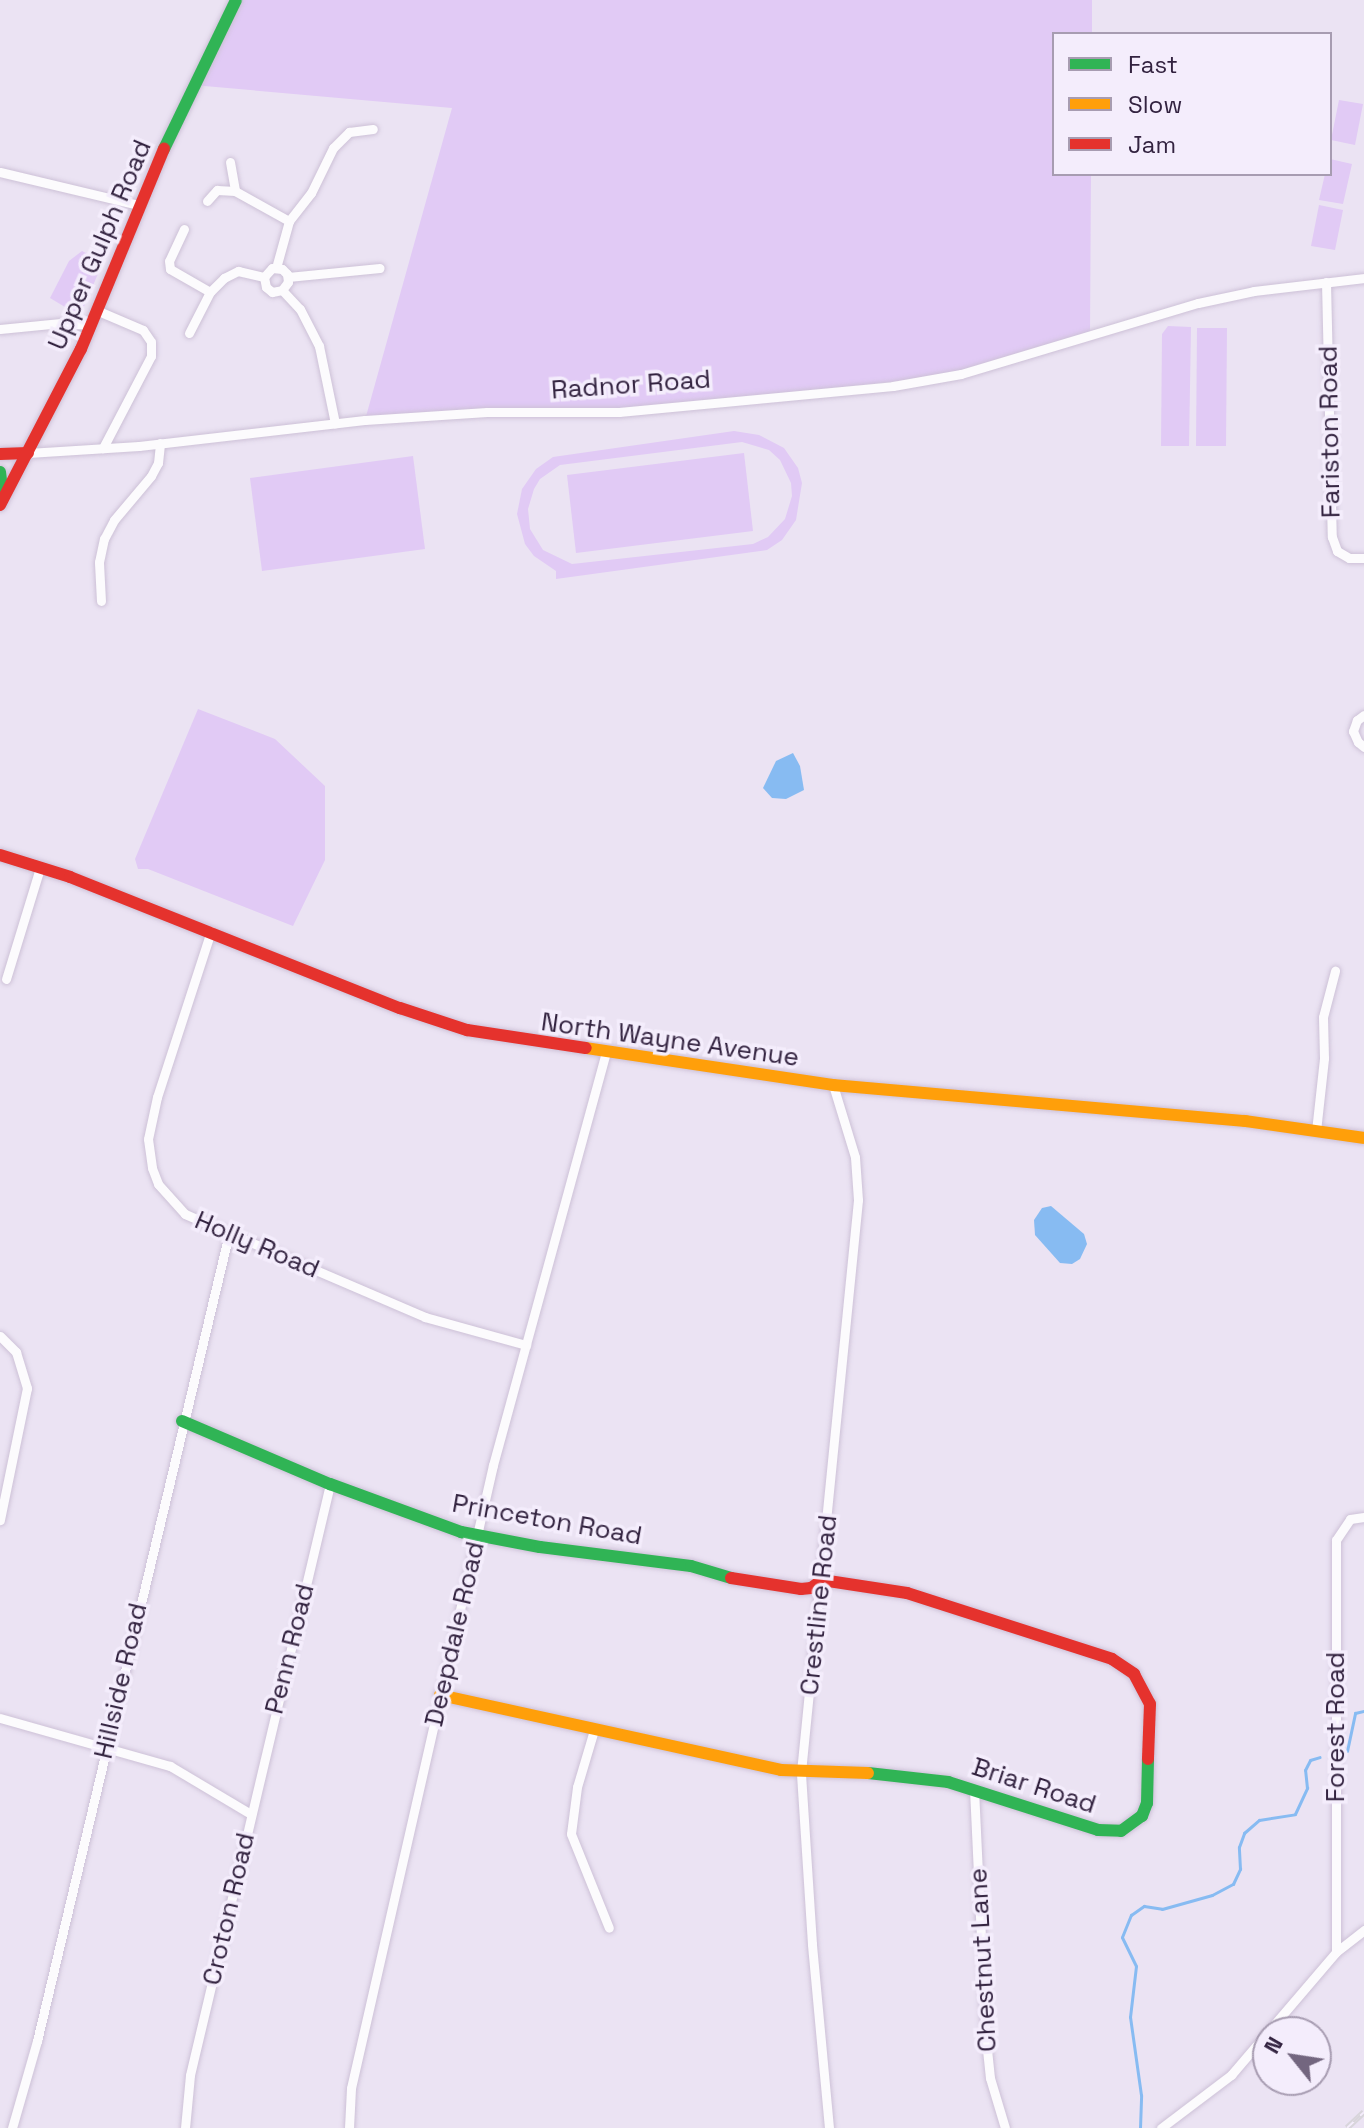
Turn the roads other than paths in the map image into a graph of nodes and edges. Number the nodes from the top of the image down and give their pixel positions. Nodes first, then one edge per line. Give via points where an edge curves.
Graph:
1 (236, 0) edge
2 (373, 129) dead end
3 (230, 162) dead end
4 (0, 172) edge
5 (235, 191) junction
6 (207, 201) dead end
7 (139, 205) junction
8 (289, 221) junction
9 (184, 229) dead end
10 (276, 268) junction
11 (380, 268) dead end
12 (264, 277) junction
13 (288, 277) junction
14 (1364, 278) edge
15 (1326, 282) junction
16 (282, 290) junction
17 (210, 292) junction
18 (96, 310) junction
19 (91, 325) junction
20 (0, 329) edge
21 (189, 333) dead end
22 (335, 423) junction
23 (160, 443) junction
24 (103, 448) junction
25 (28, 453) junction
26 (0, 454) edge
27 (0, 472) edge
28 (2, 502) edge
29 (1364, 558) edge
30 (101, 601) dead end
31 (1364, 715) edge
32 (1364, 747) edge
33 (0, 855) edge
34 (40, 868) junction
35 (211, 931) junction
36 (1335, 971) dead end
37 (6, 979) dead end
38 (606, 1052) junction
39 (833, 1085) junction
40 (1316, 1131) junction
41 (1364, 1138) edge
42 (229, 1233) junction
43 (0, 1336) edge
44 (526, 1345) junction
45 (182, 1421) junction
46 (330, 1484) junction
47 (1364, 1517) edge
48 (0, 1520) edge
49 (478, 1535) junction
50 (822, 1580) junction
51 (440, 1695) junction
52 (0, 1718) edge
53 (594, 1730) junction
54 (105, 1748) junction
55 (801, 1772) junction
56 (974, 1789) junction
57 (251, 1814) junction
58 (609, 1928) dead end
59 (1364, 1930) edge
60 (1336, 1952) junction
61 (12, 2128) edge
62 (185, 2128) edge
63 (349, 2128) edge
64 (829, 2128) edge
65 (1005, 2128) edge
66 (1161, 2128) edge

1 - 7 street, Upper Gulph Road
2 - 8 street via 349,132 340,139
3 - 5 street
4 - 7 street
5 - 6 street via 217,190
5 - 8 street
7 - 18 street, Upper Gulph Road
8 - 10 street
9 - 17 street via 170,269
10 - 12 street
10 - 13 street
11 - 13 street
12 - 16 street via 269,290
12 - 17 street via 238,271
13 - 16 street
14 - 15 street, Radnor Road
15 - 22 street, Radnor Road via 1254,291 1143,317 923,382 619,412 487,412
15 - 29 street, Fariston Road via 1332,537 1337,551
16 - 22 street via 300,309 319,346
17 - 21 street
18 - 19 street, Upper Gulph Road
18 - 24 street via 143,330 151,342 151,356
19 - 20 street
19 - 25 street, Upper Gulph Road
22 - 23 street, Radnor Road
23 - 24 street, Radnor Road
23 - 30 street via 151,476 104,539
24 - 25 street, Radnor Road
25 - 26 street, Radnor Road
25 - 28 street, Upper Gulph Road
27 - 28 street
31 - 32 street via 1353,731
33 - 34 street, North Wayne Avenue
34 - 35 street, North Wayne Avenue
34 - 37 street
35 - 38 street, North Wayne Avenue via 441,1024
35 - 42 street, Holly Road via 148,1139 152,1168 169,1199 185,1214
36 - 40 street via 1323,1017
38 - 39 street, North Wayne Avenue
38 - 44 street, Deepdale Road
39 - 40 street, North Wayne Avenue
39 - 50 street, Crestline Road via 855,1157 858,1200
40 - 41 street, North Wayne Avenue
42 - 44 street, Holly Road via 425,1317
42 - 45 street, Hillside Road
43 - 48 street via 21,1363 27,1401
44 - 49 street, Deepdale Road
45 - 46 street, Princeton Road
45 - 54 street, Hillside Road
46 - 49 street, Princeton Road
46 - 57 street, Penn Road
47 - 60 street, Forest Road via 1350,1519 1336,1540
49 - 50 street, Princeton Road via 691,1566 753,1584 801,1589
49 - 51 street, Deepdale Road
50 - 55 street, Crestline Road
50 - 56 street, Briar Road via 907,1593 970,1611 1112,1659 1141,1683 1151,1715 1149,1794 1142,1816 1129,1828 1081,1826
51 - 53 street, Briar Road
51 - 63 street, Deepdale Road via 351,2088
52 - 54 street, Croton Road
53 - 55 street, Briar Road
53 - 58 street via 577,1787 571,1834
54 - 57 street, Croton Road via 170,1766
54 - 61 street, Hillside Road
55 - 56 street, Briar Road via 892,1775
55 - 64 street, Crestline Road
56 - 65 street, Chestnut Lane via 986,2040 990,2078
57 - 62 street, Croton Road via 190,2075
59 - 60 street
60 - 66 street via 1231,2075

